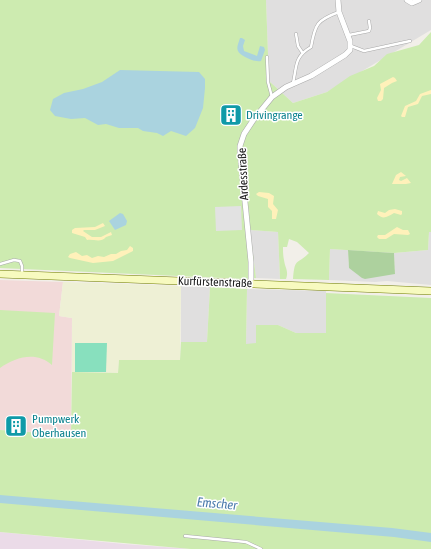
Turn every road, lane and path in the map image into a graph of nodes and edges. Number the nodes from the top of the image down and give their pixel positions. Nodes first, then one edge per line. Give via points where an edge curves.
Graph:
1 (338, 0) edge
2 (407, 0) edge
3 (419, 0) edge
4 (340, 12) junction
5 (369, 21) dead end
6 (296, 34) dead end
7 (348, 35) junction
8 (410, 41) dead end
9 (351, 46) junction
10 (302, 52) junction
11 (267, 56) dead end
12 (293, 84) junction
13 (272, 97) junction
14 (0, 264) edge
15 (0, 274) edge
16 (22, 275) junction
17 (252, 284) junction
18 (431, 291) edge
19 (185, 536) dead end
20 (261, 549) edge

1 - 4 street
2 - 3 street via 412,3
4 - 7 street
4 - 10 lane via 321,21 314,28 311,47
5 - 7 lane via 369,31
6 - 10 lane
7 - 9 street
8 - 9 lane via 364,51
9 - 12 street, Ardesstraße via 345,55
10 - 12 lane
11 - 13 lane via 268,82
12 - 13 street, Ardesstraße
13 - 17 street, Ardesstraße via 251,123 240,146
14 - 16 lane via 20,261
15 - 16 main road, Kurfürstenstraße
16 - 17 main road, Kurfürstenstraße
17 - 18 main road, Kurfürstenstraße
19 - 20 lane via 246,542

